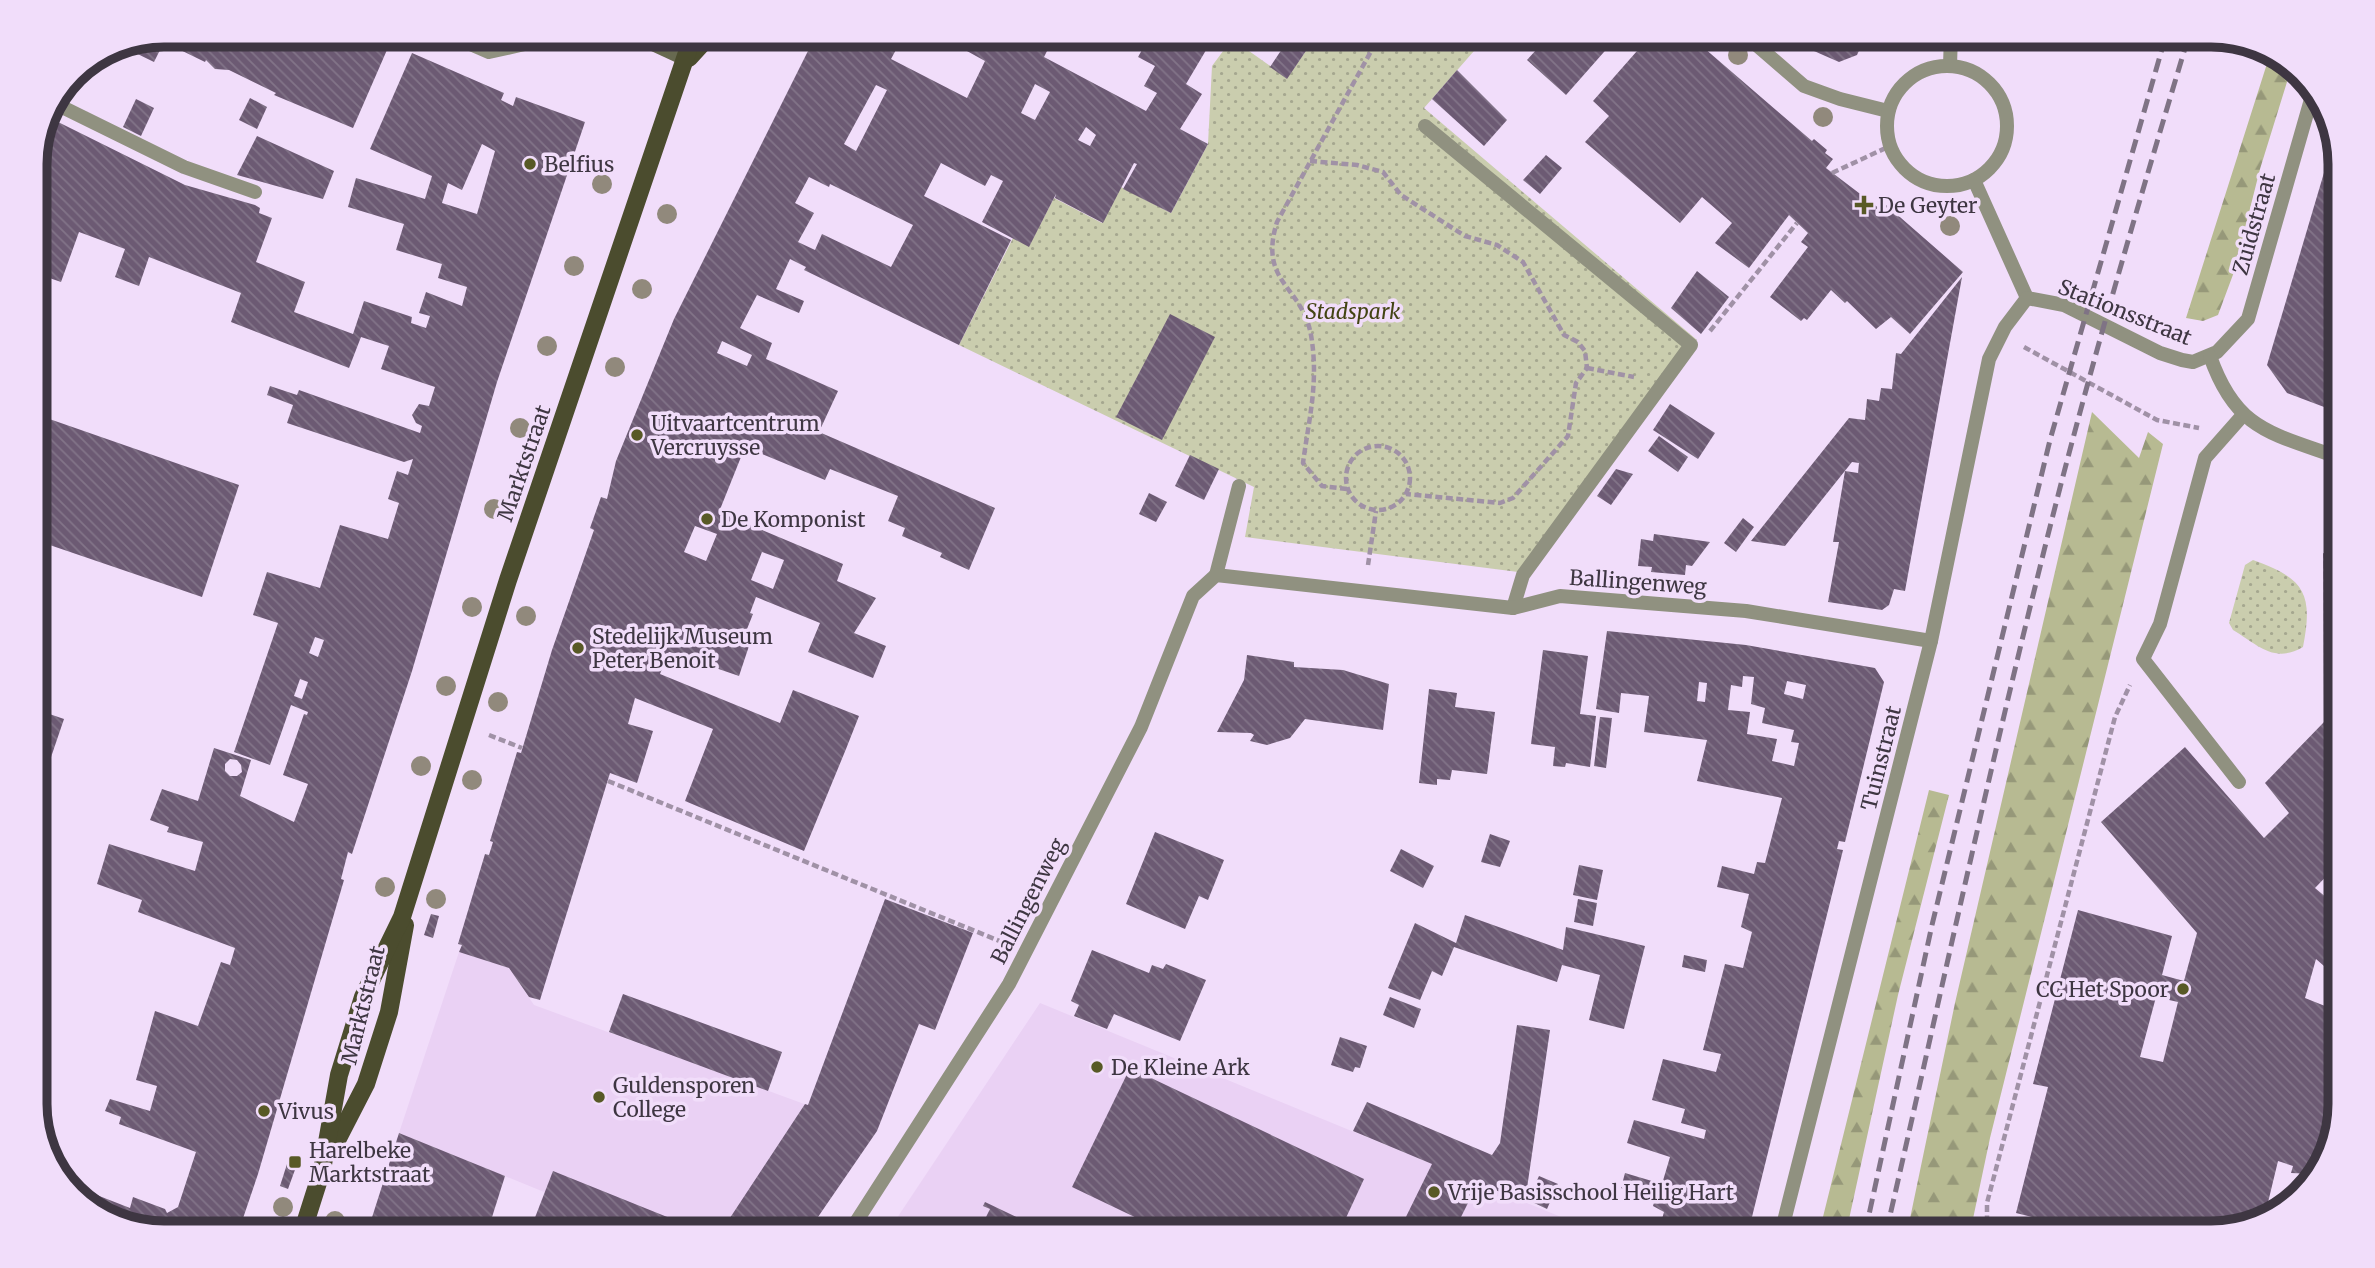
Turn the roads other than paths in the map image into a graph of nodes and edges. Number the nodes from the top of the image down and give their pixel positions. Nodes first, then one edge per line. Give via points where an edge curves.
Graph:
1 (478, 47) edge
2 (511, 47) edge
3 (659, 47) edge
4 (690, 47) edge
5 (699, 47) edge
6 (1759, 47) edge
7 (1951, 47) edge
8 (687, 60) junction
9 (1950, 65) junction
10 (2310, 103) edge
11 (62, 107) edge
12 (1888, 111) junction
13 (1425, 126) dead end
14 (1974, 180) junction
15 (255, 192) dead end
16 (2027, 298) junction
17 (2210, 356) junction
18 (2243, 415) junction
19 (2327, 453) edge
20 (1239, 486) dead end
21 (1216, 575) junction
22 (1513, 608) junction
23 (1931, 641) junction
24 (2239, 782) dead end
25 (413, 883) junction
26 (322, 1170) junction
27 (306, 1221) edge
28 (857, 1221) edge
29 (1784, 1221) edge

1 - 2 street via 489,52
3 - 8 main road
4 - 8 main road, Marktstraat
5 - 8 main road, Marktstraat
6 - 12 street via 1804,86
7 - 9 street
8 - 25 main road, Marktstraat via 508,580
9 - 12 street via 1926,69 1906,81
9 - 14 street via 1983,77 1999,94 2007,116 2002,151
10 - 17 street, Zuidstraat via 2248,319
11 - 15 street via 184,167
12 - 14 street via 1890,146 1903,167 1922,180 1945,186
13 - 22 street via 1690,345 1523,575
14 - 16 street, Stationsstraat
16 - 17 street, Stationsstraat via 2064,305 2182,360 2193,362
16 - 23 street, Tuinstraat via 1989,359
17 - 18 street via 2228,397
18 - 19 street via 2262,430
18 - 24 street via 2204,458 2160,624 2143,659
20 - 21 street
21 - 22 street, Ballingenweg
21 - 28 street, Ballingenweg via 1193,596 1142,727 1009,984
22 - 23 street, Ballingenweg via 1560,596 1746,611
23 - 29 street, Tuinstraat
25 - 26 main road, Marktstraat via 402,917 363,997 339,1075
25 - 26 main road, Marktstraat via 389,1012 370,1072
26 - 27 main road, Marktstraat

